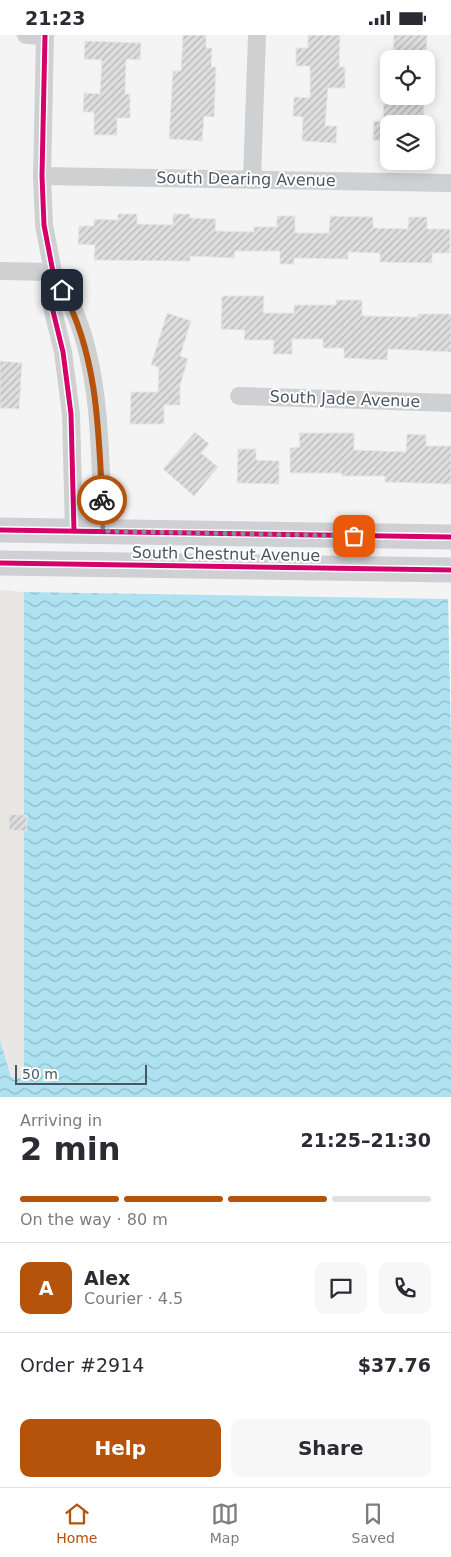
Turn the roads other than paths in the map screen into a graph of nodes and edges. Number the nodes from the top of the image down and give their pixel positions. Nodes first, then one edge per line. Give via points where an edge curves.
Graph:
1 (26, 35) edge
2 (44, 35) edge
3 (257, 35) edge
4 (42, 176) junction
5 (252, 180) junction
6 (451, 183) edge
7 (0, 271) edge
8 (53, 272) junction
9 (239, 396) dead end
10 (451, 403) edge
11 (0, 530) edge
12 (74, 531) junction
13 (103, 531) junction
14 (451, 537) edge
15 (0, 563) edge
16 (451, 571) edge

1 - 2 street
2 - 4 street
3 - 5 street
4 - 5 street, South Dearing Avenue
4 - 8 street via 44,225
5 - 6 street, South Dearing Avenue
7 - 8 street
8 - 12 street via 52,307 63,352 71,414
8 - 13 street via 72,307 90,372 99,425
9 - 10 street, South Jade Avenue
11 - 12 main road, South Chestnut Avenue
12 - 13 main road, South Chestnut Avenue
13 - 14 main road, South Chestnut Avenue
15 - 16 main road, South Chestnut Avenue

